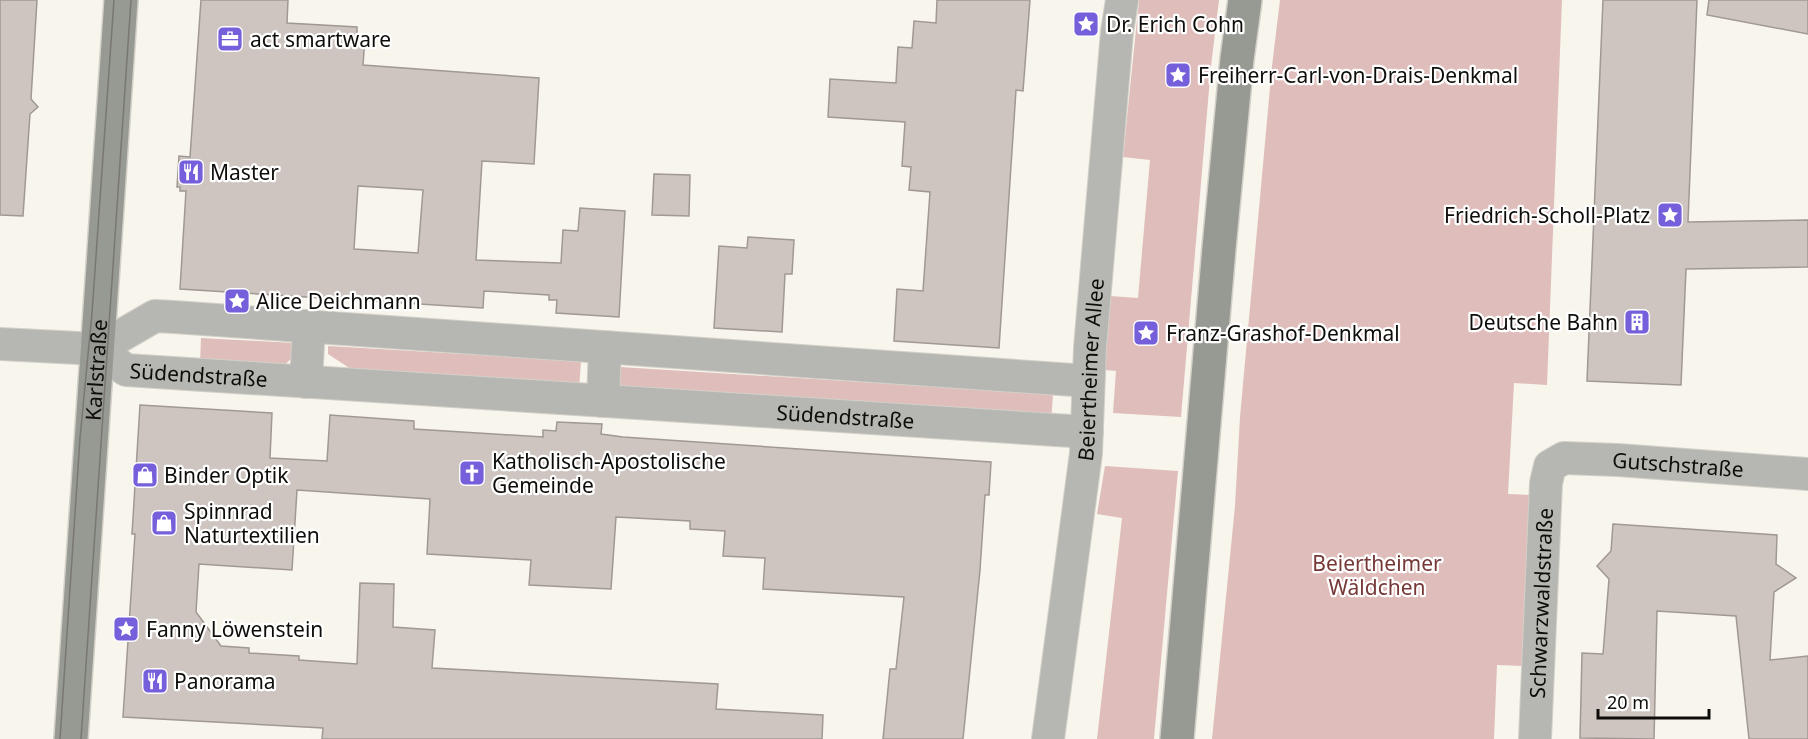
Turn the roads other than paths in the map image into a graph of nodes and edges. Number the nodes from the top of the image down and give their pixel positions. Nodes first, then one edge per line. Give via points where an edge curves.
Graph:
1 (121, 0) edge
2 (1122, 0) edge
3 (1245, 0) edge
4 (309, 326) junction
5 (0, 344) edge
6 (605, 347) junction
7 (98, 349) junction
8 (1088, 381) junction
9 (306, 382) junction
10 (603, 401) junction
11 (1087, 432) junction
12 (1550, 466) joint
13 (1808, 474) edge
14 (70, 739) edge
15 (1048, 739) edge
16 (1177, 739) edge
17 (1535, 739) edge

1 - 7 main road, Karlstraße
2 - 8 street, Beiertheimer Allee
3 - 16 main road
4 - 6 street, Südendstraße
4 - 7 street, Südendstraße via 155,316
4 - 9 street
5 - 7 street
6 - 8 street, Südendstraße
6 - 10 street
7 - 9 street, Südendstraße via 126,370
7 - 14 main road, Karlstraße
8 - 11 street, Beiertheimer Allee
9 - 10 street, Südendstraße
10 - 11 street, Südendstraße
11 - 15 street, Beiertheimer Allee
12 - 13 street, Gutschstraße via 1564,458
12 - 17 street, Schwarzwaldstraße via 1546,483

